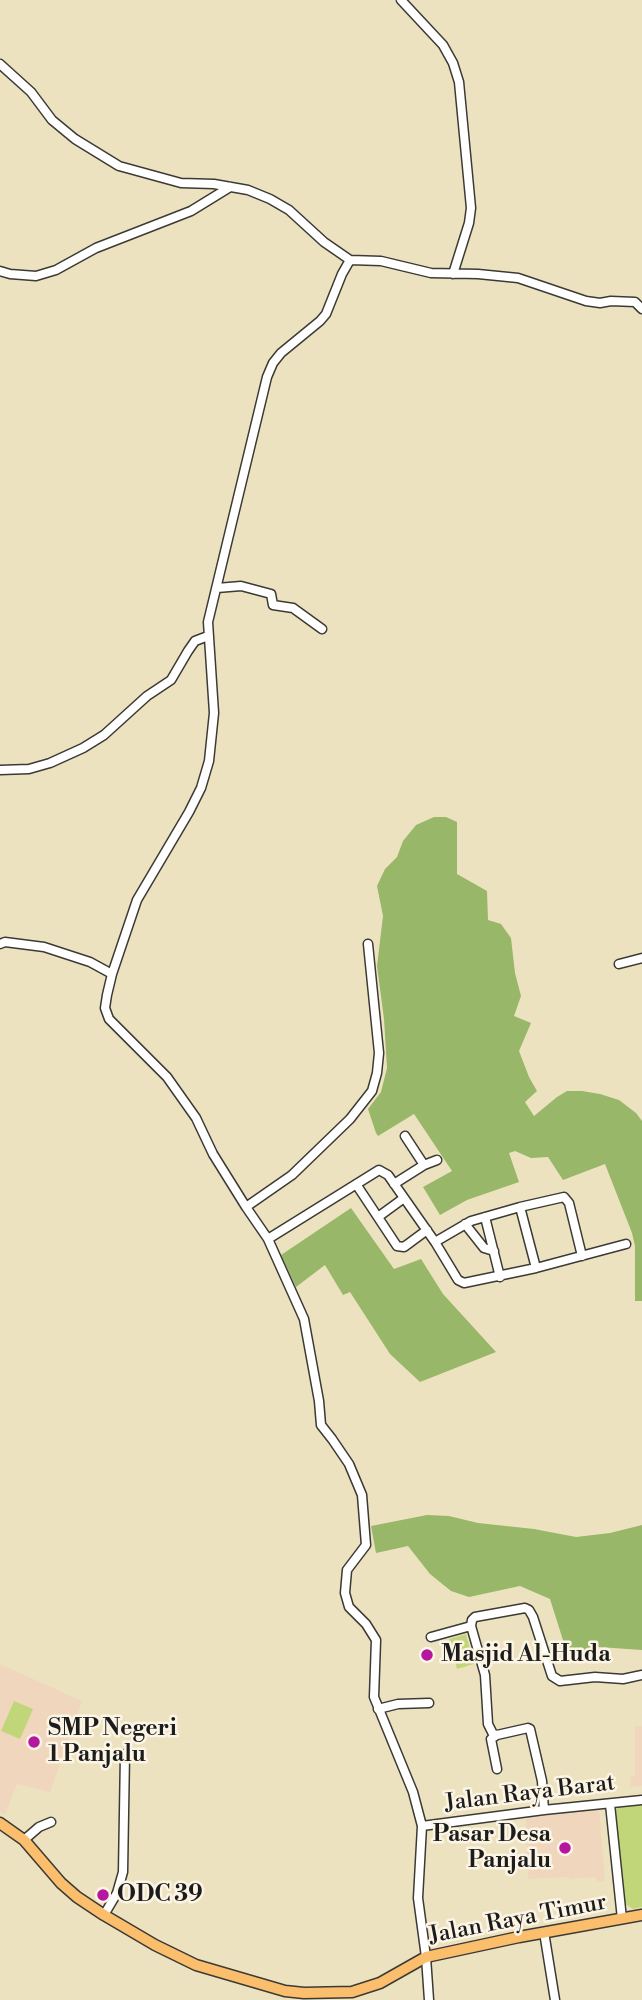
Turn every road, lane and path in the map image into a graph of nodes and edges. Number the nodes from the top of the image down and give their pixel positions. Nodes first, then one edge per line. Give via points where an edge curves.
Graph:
1 (401, 0) edge
2 (0, 64) edge
3 (230, 187) junction
4 (350, 260) junction
5 (0, 271) edge
6 (453, 274) junction
7 (642, 309) edge
8 (217, 588) junction
9 (322, 629) dead end
10 (208, 636) junction
11 (0, 770) edge
12 (0, 944) edge
13 (368, 944) dead end
14 (642, 958) edge
15 (619, 964) dead end
16 (112, 974) junction
17 (405, 1136) dead end
18 (437, 1160) dead end
19 (424, 1165) junction
20 (356, 1184) junction
21 (394, 1184) junction
22 (404, 1198) junction
23 (520, 1207) junction
24 (246, 1208) junction
25 (378, 1217) junction
26 (485, 1217) junction
27 (465, 1224) junction
28 (427, 1230) junction
29 (268, 1239) junction
30 (435, 1242) junction
31 (625, 1244) dead end
32 (494, 1251) junction
33 (582, 1256) junction
34 (536, 1268) junction
35 (500, 1277) junction
36 (471, 1626) junction
37 (431, 1637) dead end
38 (642, 1675) edge
39 (429, 1703) dead end
40 (378, 1709) junction
41 (497, 1735) junction
42 (125, 1754) dead end
43 (496, 1769) dead end
44 (642, 1800) edge
45 (610, 1804) junction
46 (544, 1810) junction
47 (51, 1822) dead end
48 (0, 1823) edge
49 (422, 1826) junction
50 (24, 1840) junction
51 (104, 1915) junction
52 (642, 1915) edge
53 (622, 1919) junction
54 (544, 1932) junction
55 (426, 1957) junction
56 (303, 1997) edge
57 (429, 2000) edge
58 (555, 2000) edge

1 - 6 street via 443,45 459,82 471,208
2 - 3 street via 52,120 119,166 181,183
3 - 4 street via 279,203
3 - 5 street via 191,211 96,248 56,270 36,276
4 - 6 street
4 - 8 street via 326,314 281,353 267,377
6 - 7 street via 518,278 586,301 635,302
8 - 9 street via 241,586 271,594 273,605 293,608
8 - 10 street
10 - 11 street via 195,641 171,680 104,735 50,764
10 - 16 street via 214,713 209,761 189,812 137,900
12 - 16 street via 56,950
13 - 24 street via 379,1053 372,1091 292,1175
14 - 15 street
16 - 24 street via 105,1008 109,1019 167,1077 189,1107
17 - 19 street
18 - 19 street
19 - 21 street
20 - 21 street via 379,1170
20 - 25 street
20 - 29 street
21 - 22 street
22 - 25 street
22 - 28 street
23 - 26 street
23 - 33 street via 566,1198
23 - 34 street
24 - 29 street
25 - 28 street via 400,1248
26 - 27 street
26 - 32 street
27 - 30 street
27 - 32 street via 484,1248
28 - 30 street
29 - 40 street via 303,1319 321,1424 349,1464 362,1495 366,1545 347,1570 344,1588 349,1607 376,1640 373,1692
30 - 35 street via 460,1282
31 - 33 street
32 - 35 street
33 - 34 street
34 - 35 street
36 - 37 street
36 - 38 street via 475,1617 525,1608 533,1617 552,1676 560,1681
36 - 41 street via 485,1675 488,1724
39 - 40 street via 398,1703
40 - 49 street via 413,1792
41 - 43 street via 490,1740
41 - 46 street via 528,1728 532,1732
42 - 51 street via 123,1872
44 - 45 street, Jalan Raya Barat
45 - 46 street, Jalan Raya Barat
45 - 53 street
46 - 49 street, Jalan Raya Barat
47 - 50 street
48 - 50 main road, Jalan Raya Timur
49 - 55 street via 418,1898
50 - 51 main road, Jalan Raya Timur via 61,1884
51 - 56 main road, Jalan Raya Timur via 196,1965
52 - 53 main road, Jalan Raya Timur
53 - 54 main road, Jalan Raya Timur
54 - 55 main road, Jalan Raya Timur
54 - 58 street
55 - 56 main road, Jalan Raya Timur via 366,1989
55 - 57 street

